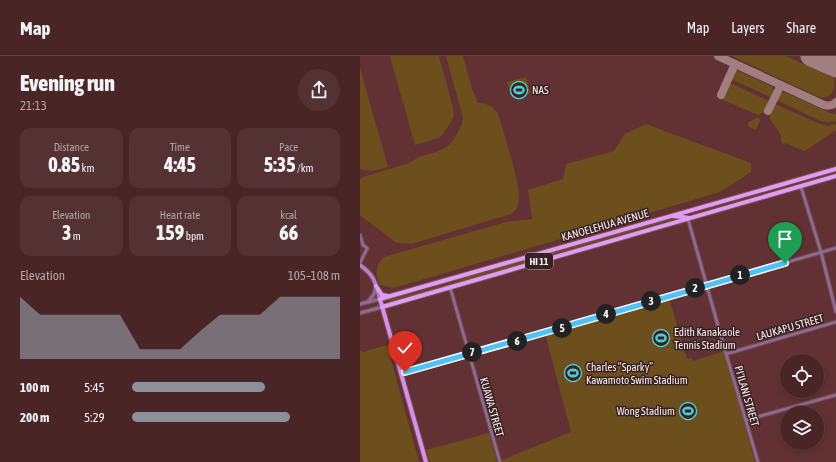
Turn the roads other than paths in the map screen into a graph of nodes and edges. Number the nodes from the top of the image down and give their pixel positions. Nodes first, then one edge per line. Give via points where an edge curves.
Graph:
1 (836, 169) edge
2 (836, 176) edge
3 (801, 186) junction
4 (696, 208) junction
5 (669, 216) junction
6 (688, 219) junction
7 (360, 235) edge
8 (836, 248) edge
9 (821, 252) junction
10 (361, 264) edge
11 (707, 285) junction
12 (376, 286) junction
13 (449, 287) junction
14 (390, 296) junction
15 (380, 299) junction
16 (368, 302) junction
17 (360, 304) edge
18 (382, 306) junction
19 (836, 312) edge
20 (360, 313) edge
21 (836, 322) edge
22 (468, 354) junction
23 (726, 354) junction
24 (401, 373) junction
25 (836, 395) edge
26 (746, 420) junction
27 (426, 462) edge
28 (500, 462) edge
29 (758, 462) edge

1 - 4 highway, KANOELEHUA AVENUE / HI 11
2 - 3 highway, KANOELEHUA AVENUE / HI 11
3 - 6 highway, KANOELEHUA AVENUE / HI 11
3 - 9 street
4 - 5 highway, KANOELEHUA AVENUE / HI 11
4 - 6 highway
5 - 6 highway
5 - 14 highway, KANOELEHUA AVENUE / HI 11
6 - 11 street, PI‘ILANI STREET
6 - 13 highway, KANOELEHUA AVENUE / HI 11
7 - 10 street via 363,245 367,248
8 - 9 street
9 - 11 street
9 - 19 street
10 - 12 main road via 368,270
11 - 22 street
11 - 23 street, PI‘ILANI STREET
12 - 14 highway via 382,294
12 - 15 main road
12 - 16 street
13 - 18 highway, KANOELEHUA AVENUE / HI 11
13 - 22 street, KUAWA STREET
14 - 15 highway, KANOELEHUA AVENUE / HI 11
15 - 16 street
15 - 18 main road
16 - 17 street
18 - 20 street
18 - 24 main road
21 - 23 street, LAUKAPU STREET
22 - 24 street
22 - 28 street, KUAWA STREET
23 - 26 street, PI‘ILANI STREET
24 - 27 main road
25 - 26 street
26 - 29 street, PI‘ILANI STREET

